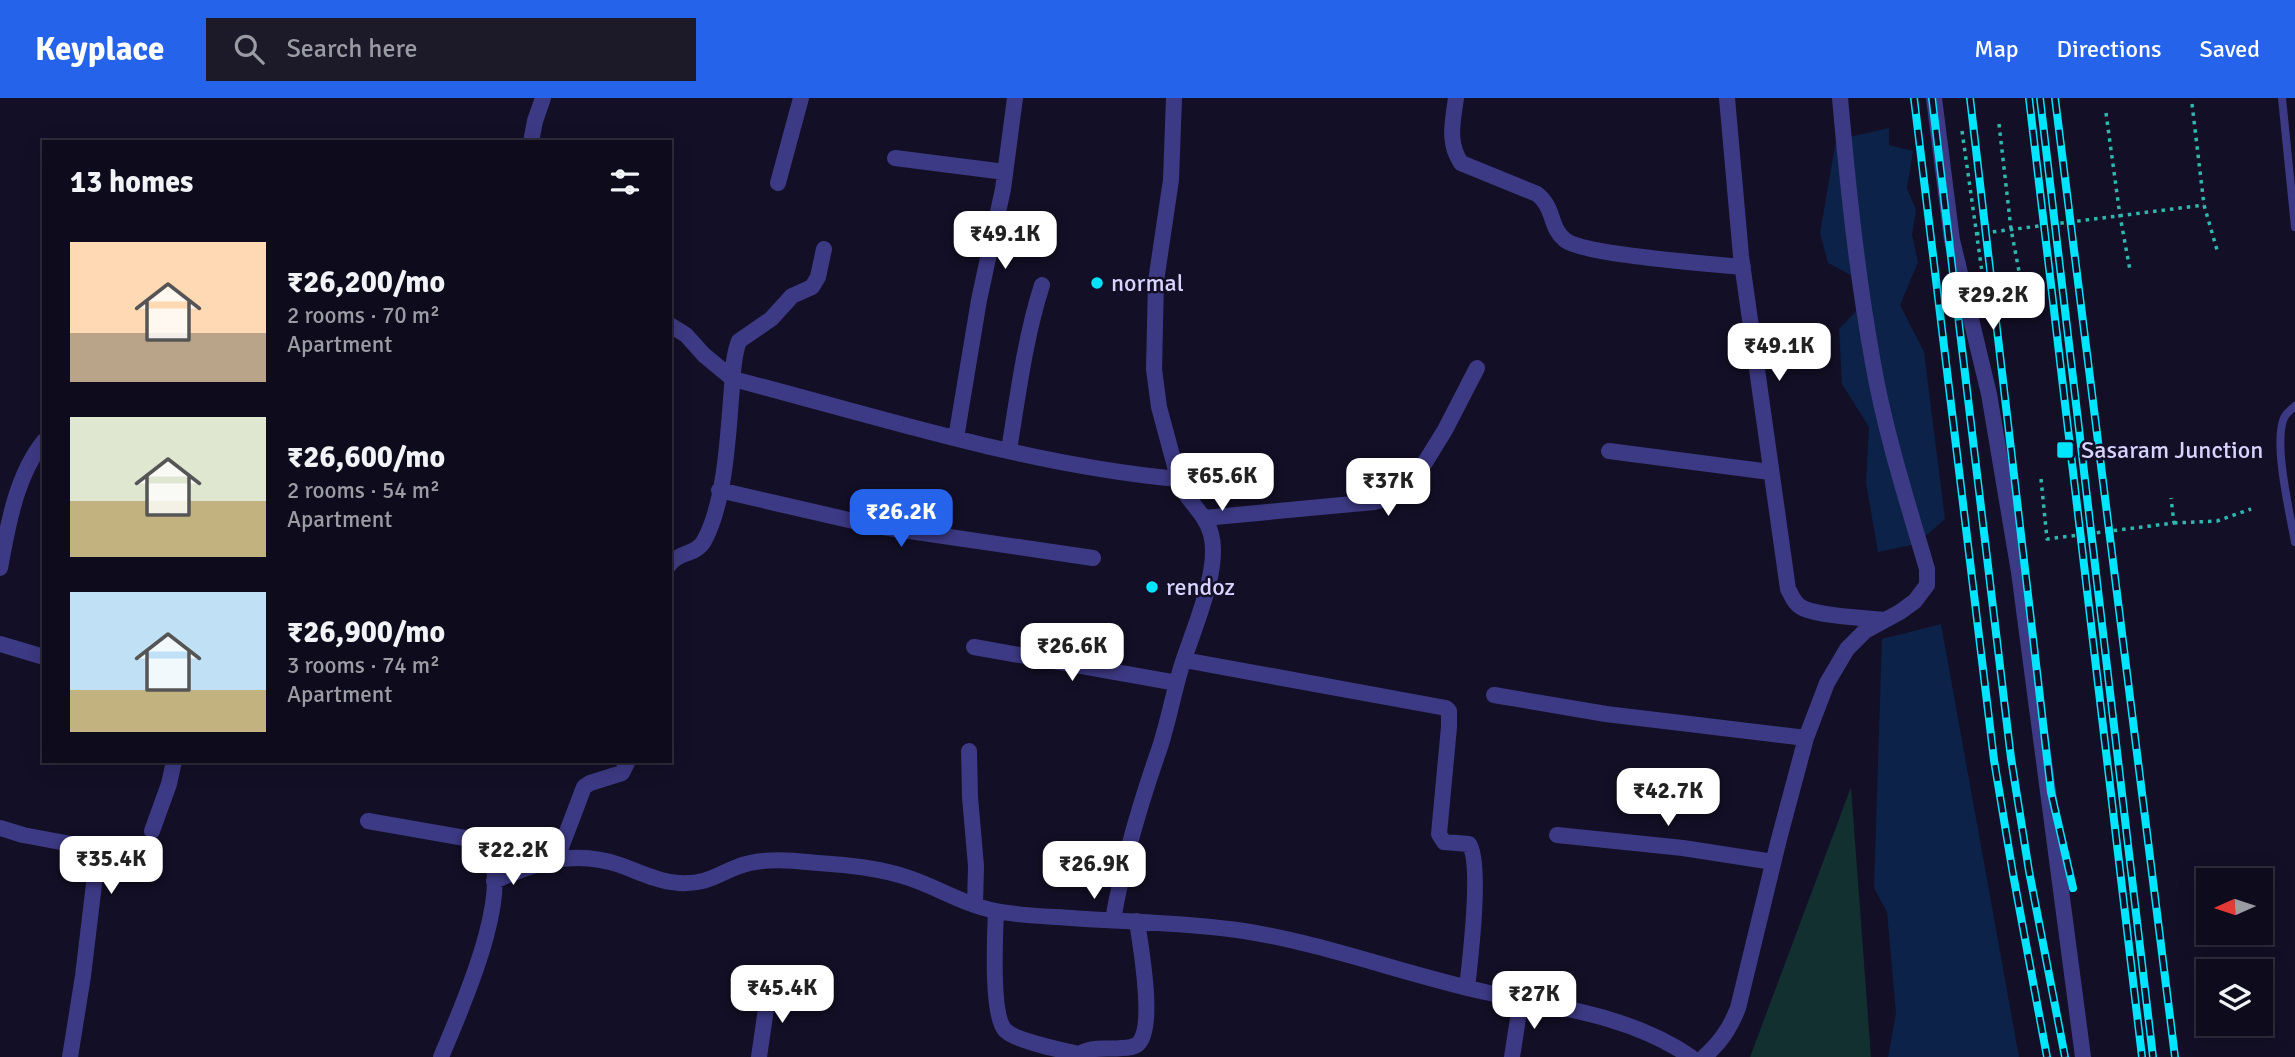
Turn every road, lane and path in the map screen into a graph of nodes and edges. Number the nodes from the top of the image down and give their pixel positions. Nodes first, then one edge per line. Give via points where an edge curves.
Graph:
1 (543, 98) edge
2 (801, 98) edge
3 (1015, 98) edge
4 (1174, 98) edge
5 (1456, 98) edge
6 (1727, 98) edge
7 (1840, 98) edge
8 (1934, 98) edge
9 (2282, 98) edge
10 (2192, 104) dead end
11 (2106, 113) dead end
12 (2042, 114) dead end
13 (1999, 124) dead end
14 (1962, 131) dead end
15 (531, 140) edge
16 (895, 158) dead end
17 (1005, 172) junction
18 (778, 183) dead end
19 (2204, 205) junction
20 (2120, 216) junction
21 (2295, 227) edge
22 (2011, 229) junction
23 (1976, 234) junction
24 (824, 249) dead end
25 (2217, 250) dead end
26 (1743, 267) junction
27 (2130, 270) dead end
28 (2021, 282) dead end
29 (1042, 285) dead end
30 (1983, 286) dead end
31 (672, 326) edge
32 (2069, 341) dead end
33 (1477, 368) dead end
34 (733, 379) junction
35 (2295, 406) edge
36 (956, 438) junction
37 (42, 444) edge
38 (1009, 450) junction
39 (1609, 451) dead end
40 (1770, 472) junction
41 (1178, 479) junction
42 (2041, 479) dead end
43 (719, 490) junction
44 (2171, 498) dead end
45 (2251, 509) dead end
46 (1204, 518) junction
47 (2174, 523) junction
48 (2295, 542) edge
49 (1093, 558) dead end
50 (672, 562) edge
51 (0, 568) edge
52 (1885, 620) junction
53 (0, 644) edge
54 (974, 647) dead end
55 (42, 656) edge
56 (1184, 660) junction
57 (1177, 683) junction
58 (1494, 695) dead end
59 (2114, 723) junction
60 (1806, 738) junction
61 (969, 751) dead end
62 (174, 763) edge
63 (627, 763) edge
64 (368, 821) dead end
65 (0, 828) edge
66 (152, 831) dead end
67 (1557, 835) dead end
68 (557, 858) junction
69 (1773, 862) junction
70 (494, 881) junction
71 (975, 905) junction
72 (996, 911) junction
73 (1113, 920) junction
74 (1137, 921) junction
75 (769, 988) dead end
76 (1467, 988) junction
77 (2146, 997) dead end
78 (1521, 999) junction
79 (1077, 1056) edge
80 (70, 1057) edge
81 (441, 1057) edge
82 (759, 1057) edge
83 (1512, 1057) edge
84 (1690, 1057) edge
85 (1704, 1057) edge
86 (2083, 1057) edge

1 - 15 street
2 - 18 street
3 - 17 street
4 - 41 street via 1171,180 1156,281 1154,356 1159,407
5 - 26 street via 1451,140 1461,163 1537,194 1546,201 1568,242 1646,257
6 - 26 street
7 - 52 street via 1873,365 1927,569 1927,585 1915,601
8 - 86 street via 1952,240 1989,394 2019,572
9 - 21 lane
10 - 19 path
11 - 20 path
12 - 59 path
13 - 22 path
14 - 23 path
16 - 17 street
17 - 36 street
19 - 20 path
19 - 25 path
20 - 22 path
20 - 27 path
22 - 23 path
22 - 28 path
23 - 30 path
24 - 34 street via 812,287 792,296 771,319 739,341
26 - 40 street
29 - 38 street
31 - 34 street
32 - 59 path
33 - 46 street via 1445,430 1405,490 1374,502
34 - 36 street
34 - 43 street
35 - 48 lane via 2284,416 2281,442
36 - 38 street
37 - 51 street via 22,481
38 - 41 street via 1093,469
39 - 40 street
40 - 52 street via 1788,589 1794,601 1815,612
41 - 46 street
42 - 47 path via 2048,539
43 - 49 street via 875,526
43 - 50 street via 702,544
44 - 47 path
45 - 47 path via 2217,521
46 - 56 street via 1214,552
52 - 60 street via 1847,649 1827,683
53 - 55 street
54 - 57 street
56 - 57 street
56 - 76 street via 1446,708 1449,727 1438,834 1444,842 1469,844 1473,853
57 - 73 street via 1129,839
58 - 60 street
59 - 77 path
60 - 69 street
61 - 71 street
62 - 66 street
63 - 68 street via 622,773 584,787
64 - 70 street via 480,843 488,853
65 - 80 street via 82,846 97,859
67 - 69 street
68 - 70 street
68 - 71 street via 609,861 676,883 709,881 746,863 770,860 848,865 909,878
69 - 85 street via 1731,1028
70 - 81 street via 493,909 482,952
71 - 72 street
72 - 73 street
72 - 79 street via 1000,1023 1019,1038
73 - 74 street
74 - 76 street via 1279,937
74 - 79 street via 1146,996 1143,1035 1130,1047 1088,1050
75 - 82 street
76 - 78 street
78 - 83 street
78 - 84 street via 1612,1020 1646,1032

